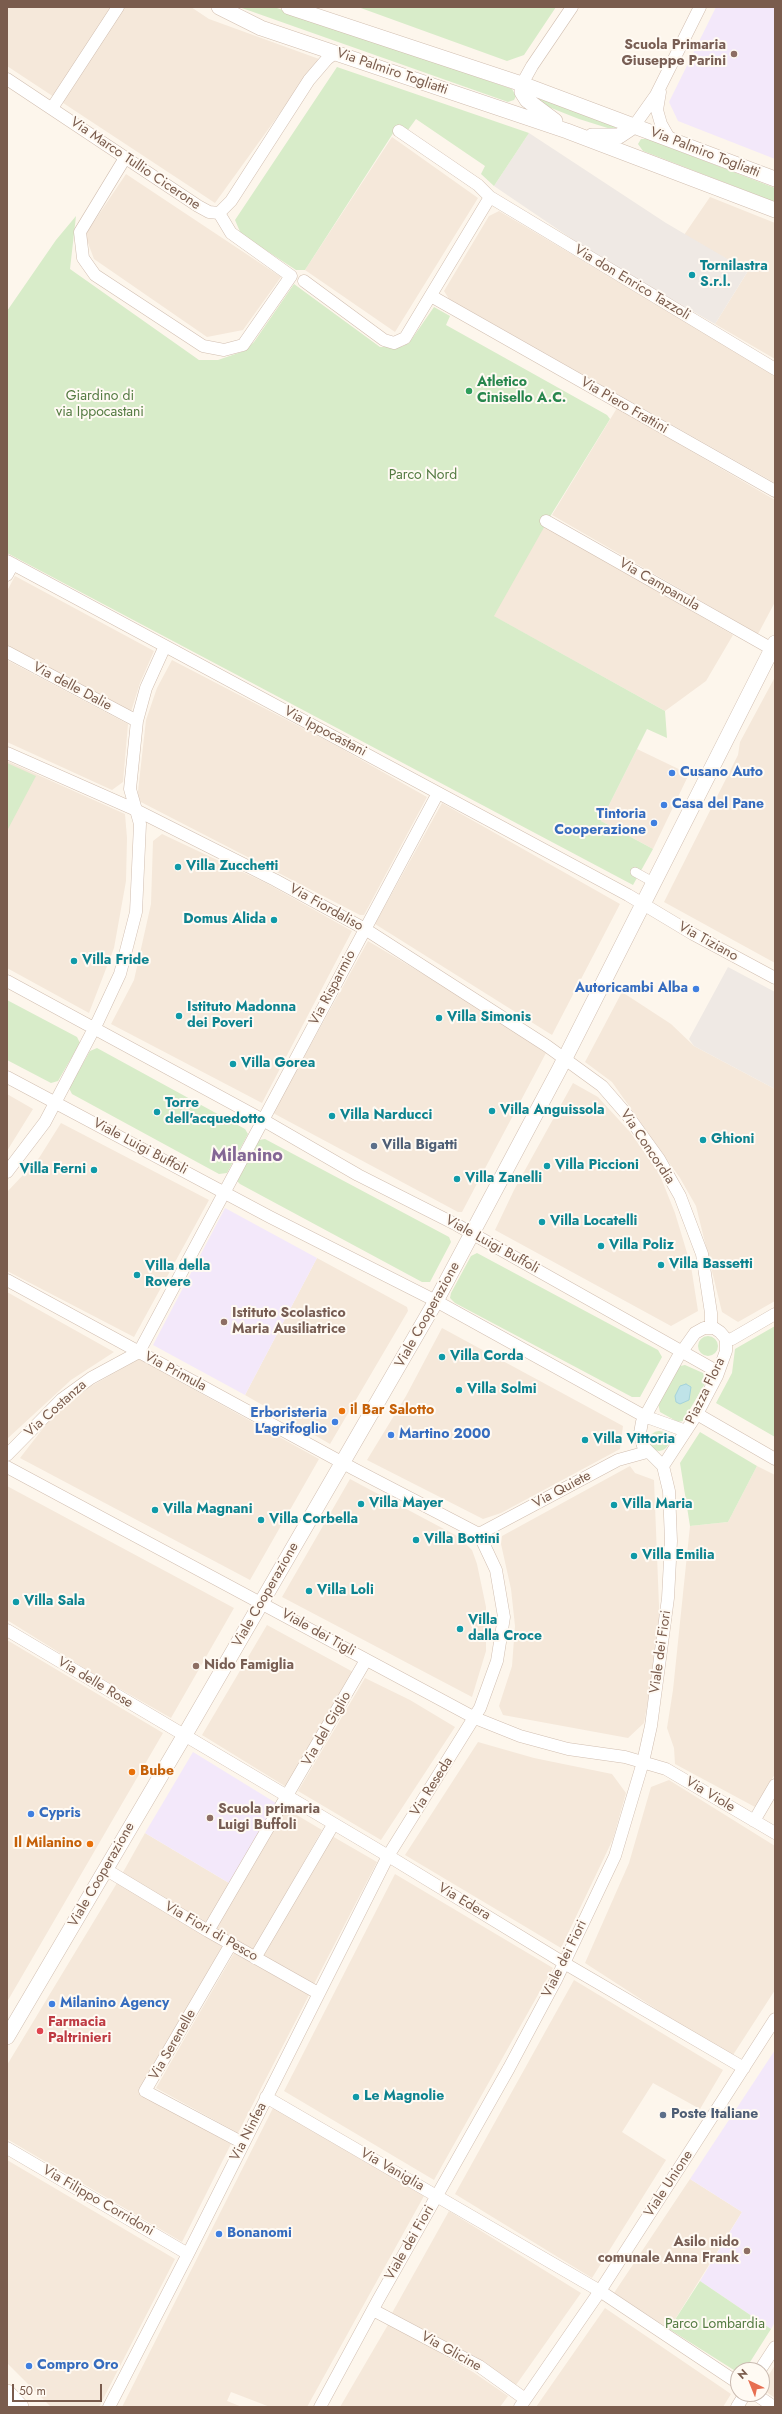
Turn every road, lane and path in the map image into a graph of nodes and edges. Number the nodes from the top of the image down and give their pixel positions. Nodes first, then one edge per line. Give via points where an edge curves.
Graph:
1 (118, 7) edge
2 (219, 7) edge
3 (289, 7) edge
4 (572, 7) edge
5 (700, 7) edge
6 (335, 53) junction
7 (7, 79) edge
8 (664, 79) junction
9 (522, 84) junction
10 (52, 108) junction
11 (634, 126) junction
12 (399, 131) dead end
13 (567, 131) junction
14 (582, 137) junction
15 (670, 140) junction
16 (125, 158) junction
17 (775, 179) edge
18 (490, 197) junction
19 (775, 210) edge
20 (218, 213) junction
21 (304, 281) dead end
22 (431, 296) junction
23 (775, 369) edge
24 (775, 492) edge
25 (546, 521) dead end
26 (10, 563) edge
27 (7, 575) edge
28 (165, 646) junction
29 (773, 646) edge
30 (7, 652) edge
31 (137, 721) junction
32 (7, 753) edge
33 (438, 793) junction
34 (136, 810) junction
35 (635, 872) dead end
36 (653, 882) junction
37 (642, 903) junction
38 (365, 929) junction
39 (775, 978) edge
40 (7, 981) edge
41 (94, 1029) junction
42 (564, 1060) junction
43 (7, 1077) edge
44 (54, 1102) junction
45 (263, 1120) junction
46 (7, 1172) edge
47 (225, 1193) junction
48 (473, 1234) junction
49 (7, 1280) edge
50 (436, 1301) junction
51 (775, 1314) edge
52 (711, 1327) junction
53 (726, 1346) junction
54 (139, 1352) junction
55 (681, 1352) junction
56 (717, 1376) junction
57 (697, 1414) junction
58 (644, 1416) junction
59 (686, 1431) junction
60 (647, 1452) junction
61 (7, 1456) edge
62 (775, 1459) edge
63 (344, 1462) junction
64 (663, 1466) junction
65 (7, 1467) edge
66 (479, 1534) junction
67 (262, 1603) junction
68 (7, 1630) edge
69 (366, 1660) junction
70 (475, 1718) junction
71 (184, 1736) junction
72 (643, 1762) junction
73 (775, 1785) edge
74 (287, 1797) junction
75 (754, 1821) junction
76 (333, 1824) junction
77 (775, 1833) edge
78 (388, 1856) junction
79 (105, 1869) junction
80 (208, 1931) junction
81 (231, 1944) junction
82 (255, 1958) junction
83 (564, 1963) junction
84 (318, 1993) junction
85 (774, 2021) edge
86 (7, 2037) edge
87 (744, 2068) junction
88 (266, 2097) junction
89 (243, 2143) junction
90 (7, 2148) edge
91 (437, 2196) junction
92 (188, 2254) junction
93 (600, 2291) junction
94 (373, 2310) junction
95 (775, 2347) edge
96 (765, 2362) edge
97 (730, 2378) edge
98 (7, 2393) edge
99 (522, 2403) edge
100 (20, 2407) edge
101 (109, 2407) edge
102 (320, 2407) edge

1 - 10 street
2 - 6 street, Via Palmiro Togliatti via 261,28
3 - 9 street, Via Palmiro Togliatti
4 - 9 street
5 - 8 street
6 - 13 street, Via Palmiro Togliatti
6 - 20 street, Via Marco Tullio Cicerone via 326,59 309,80 231,201
7 - 10 street, Via Marco Tullio Cicerone
8 - 11 street via 652,102
8 - 15 street via 657,110
9 - 11 street, Via Palmiro Togliatti
9 - 13 street, Via Palmiro Togliatti via 523,94 529,103
10 - 16 street, Via Marco Tullio Cicerone
11 - 14 street via 619,136
11 - 15 street, Via Palmiro Togliatti
12 - 18 street, Via don Enrico Tazzoli via 478,185
13 - 14 street, Via Palmiro Togliatti
14 - 19 street, Via Palmiro Togliatti
15 - 17 street, Via Palmiro Togliatti
16 - 20 street, Via Marco Tullio Cicerone via 198,206 209,212
16 - 20 street via 80,232 83,258 95,275 203,346 224,350 244,345 292,276 230,233
18 - 22 street
18 - 23 street, Via don Enrico Tazzoli
21 - 22 street via 384,340 394,342 405,338
22 - 24 street, Via Piero Frattini
25 - 29 street, Via Campanula
26 - 27 street
26 - 28 street, Via Ippocastani
28 - 31 street via 146,688
28 - 33 street, Via Ippocastani
29 - 36 street, Viale Cooperazione
30 - 31 street, Via delle Dalie
31 - 34 street via 130,789
32 - 34 street, Via Fiordaliso
33 - 37 street, Via Ippocastani
33 - 38 street, Via Risparmio
34 - 38 street, Via Fiordaliso
34 - 41 street via 141,843 136,912 120,974
35 - 36 street
36 - 37 street, Viale Cooperazione
37 - 39 street, Via Tiziano
37 - 42 street, Viale Cooperazione
38 - 42 street, Via Fiordaliso via 547,1046
38 - 45 street, Via Risparmio
40 - 41 street, Viale Luigi Buffoli
41 - 44 street
41 - 45 street, Viale Luigi Buffoli
42 - 48 street, Viale Cooperazione
42 - 52 street, Via Concordia via 602,1086 628,1116 659,1159 676,1190 702,1254
43 - 44 street, Viale Luigi Buffoli
44 - 46 street via 35,1137
44 - 47 street, Viale Luigi Buffoli
45 - 47 street
45 - 48 street, Viale Luigi Buffoli via 358,1175
47 - 50 street, Viale Luigi Buffoli
47 - 54 street
48 - 50 street, Viale Cooperazione
48 - 55 street, Viale Luigi Buffoli
49 - 54 street, Via Primula
50 - 58 street, Viale Luigi Buffoli
50 - 63 street, Viale Cooperazione
51 - 53 street
52 - 53 street via 720,1332
52 - 55 street via 696,1332
53 - 56 street, Piazza Flora
54 - 61 street, Via Costanza via 91,1378 62,1399
54 - 63 street, Via Primula
55 - 56 street, Viale Luigi Buffoli via 711,1368
55 - 58 street
56 - 57 street, Piazza Flora
57 - 59 street, Piazza Flora
57 - 62 street
58 - 59 street, Piazza Flora
58 - 60 street via 640,1438
59 - 64 street, Piazza Flora
60 - 64 street
60 - 66 street, Via Quiete via 618,1460
63 - 66 street, Via Primula
63 - 67 street, Viale Cooperazione
64 - 72 street, Viale dei Fiori via 669,1498 671,1541 668,1598 651,1726
65 - 67 street, Viale dei Tigli
66 - 70 street, Via Reseda via 496,1570 504,1617 497,1661
67 - 69 street, Viale dei Tigli
67 - 71 street, Viale Cooperazione
68 - 71 street, Via delle Rose
69 - 70 street, Viale dei Tigli
69 - 74 street, Via del Giglio
70 - 72 street, Viale dei Tigli via 520,1736 568,1749
70 - 78 street, Via Reseda
71 - 74 street, Via Edera
71 - 79 street, Viale Cooperazione
72 - 75 street, Via Viole via 666,1769
72 - 83 street, Viale dei Fiori via 615,1856
73 - 75 street
74 - 76 street, Via Edera
74 - 80 street, Via del Giglio
75 - 77 street, Via Viole
76 - 78 street, Via Edera
76 - 82 street
78 - 83 street, Via Edera
78 - 84 street, Via Ninfea
79 - 80 street, Via Fiori di Pesco
79 - 86 street, Viale Cooperazione
80 - 81 street, Via Fiori di Pesco
81 - 82 street, Via Fiori di Pesco
81 - 89 street, Via Serenelle via 145,2091
82 - 84 street, Via Fiori di Pesco
83 - 87 street, Via Edera
83 - 91 street, Viale dei Fiori
84 - 88 street, Via Ninfea
85 - 87 street, Viale Unione
87 - 93 street, Viale Unione
88 - 89 street, Via Ninfea
88 - 91 street, Via Vaniglia
89 - 92 street, Via Ninfea
90 - 92 street, Via Filippo Corridoni
91 - 93 street, Via Vaniglia
91 - 94 street, Viale dei Fiori
92 - 101 street, Via Ninfea
93 - 97 street, Via Vaniglia
93 - 99 street, Viale Unione
94 - 99 street, Via Glicine via 479,2366
94 - 102 street, Viale dei Fiori
95 - 96 street
98 - 100 main road

